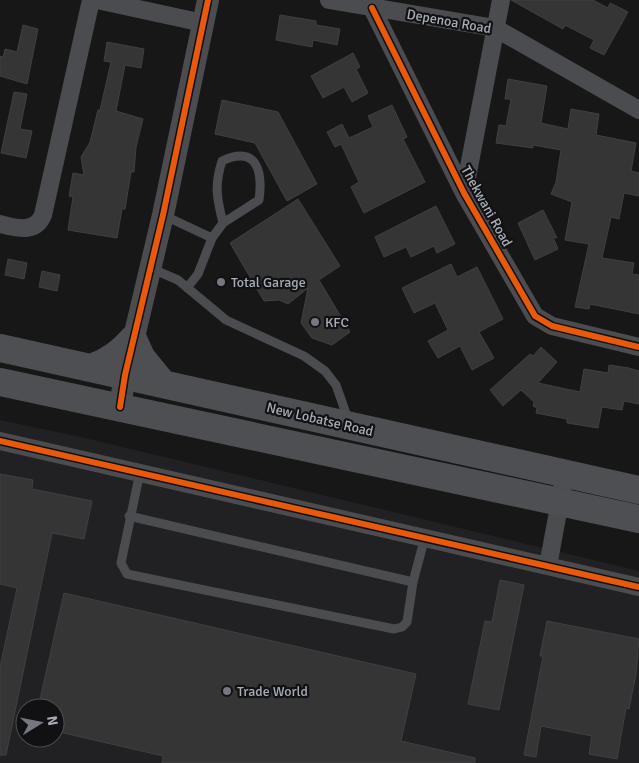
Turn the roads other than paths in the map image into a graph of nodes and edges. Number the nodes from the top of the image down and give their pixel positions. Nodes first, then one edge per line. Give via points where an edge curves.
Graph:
1 (91, 0) edge
2 (97, 0) edge
3 (208, 0) edge
4 (329, 0) edge
5 (501, 0) edge
6 (372, 8) junction
7 (203, 23) junction
8 (495, 28) junction
9 (639, 110) edge
10 (464, 193) junction
11 (163, 215) junction
12 (223, 223) junction
13 (0, 224) edge
14 (212, 238) junction
15 (150, 268) junction
16 (187, 288) junction
17 (133, 340) junction
18 (639, 346) edge
19 (0, 348) edge
20 (91, 368) junction
21 (125, 375) junction
22 (0, 382) edge
23 (163, 384) junction
24 (120, 408) junction
25 (350, 425) junction
26 (0, 441) edge
27 (345, 456) junction
28 (140, 472) junction
29 (565, 474) junction
30 (639, 490) edge
31 (560, 502) junction
32 (129, 516) junction
33 (639, 519) edge
34 (425, 538) junction
35 (548, 566) junction
36 (413, 582) junction
37 (639, 587) edge

1 - 13 street via 43,215 40,222 28,228
2 - 7 street
3 - 7 street
4 - 6 street, Depenoa Road
5 - 8 street
6 - 8 street, Depenoa Road
6 - 10 street, Thekwani Road
7 - 11 street
8 - 9 street, Depenoa Road
8 - 10 street
10 - 18 street, Thekwani Road via 535,316 552,326
11 - 14 lane
11 - 15 street
12 - 12 lane via 216,180 222,161 238,156 249,158 260,174 258,200
12 - 14 lane
14 - 16 lane via 198,274
15 - 16 lane via 178,280
15 - 17 street
16 - 25 lane via 226,320 304,356 325,371 336,385
17 - 20 main road via 106,363
17 - 21 street
17 - 23 main road via 141,357
19 - 20 main road, New Lobatse Road
20 - 21 main road, New Lobatse Road
21 - 23 main road, New Lobatse Road
21 - 24 street
22 - 24 main road
23 - 25 main road, New Lobatse Road
24 - 27 main road
25 - 27 main road
25 - 29 main road, New Lobatse Road
26 - 28 street
27 - 31 main road
28 - 32 lane
28 - 34 street
29 - 30 main road, New Lobatse Road
29 - 31 street
31 - 33 main road
31 - 35 street
32 - 36 lane
32 - 36 lane via 120,563 127,574 394,629 407,622
34 - 35 street
34 - 36 lane
35 - 37 street

